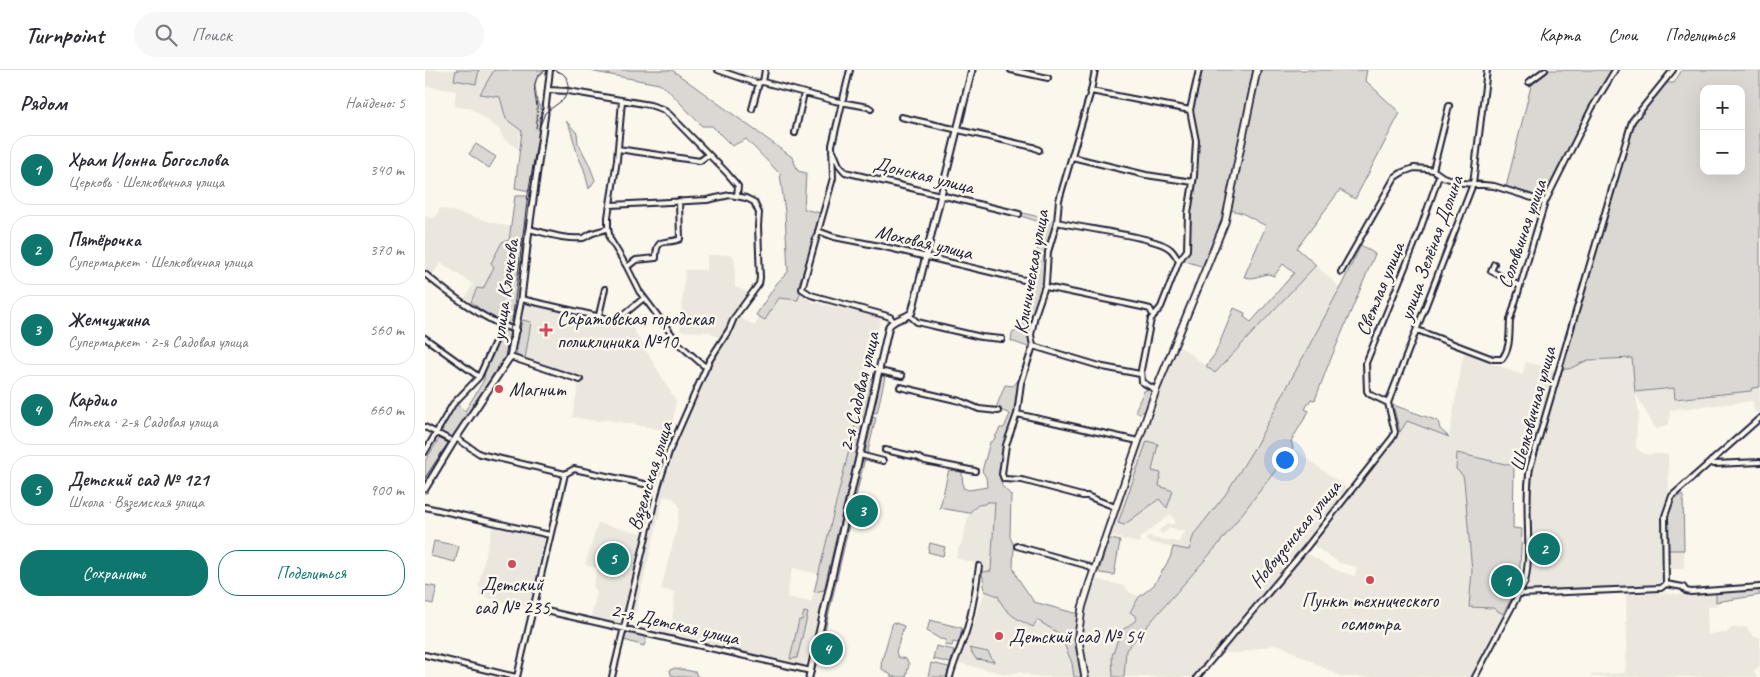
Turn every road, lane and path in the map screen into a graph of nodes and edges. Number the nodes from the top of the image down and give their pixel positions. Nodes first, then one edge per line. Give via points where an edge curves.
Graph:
1 (550, 70) edge
2 (718, 70) edge
3 (765, 70) edge
4 (850, 70) edge
5 (972, 70) edge
6 (1011, 70) edge
7 (1095, 70) edge
8 (1199, 70) edge
9 (1257, 70) edge
10 (1487, 70) edge
11 (1545, 70) edge
12 (1615, 70) edge
13 (1673, 70) edge
14 (1048, 78) dead end
15 (1529, 82) dead end
16 (761, 83) junction
17 (548, 90) junction
18 (1091, 91) junction
19 (804, 93) junction
20 (622, 101) junction
21 (842, 102) junction
22 (1449, 106) dead end
23 (871, 109) dead end
24 (752, 110) dead end
25 (1190, 110) junction
26 (545, 113) joint
27 (901, 116) dead end
28 (958, 130) junction
29 (795, 133) dead end
30 (618, 149) junction
31 (1039, 150) dead end
32 (832, 152) junction
33 (708, 155) junction
34 (1072, 157) junction
35 (1433, 170) junction
36 (1439, 176) junction
37 (1193, 182) junction
38 (1473, 184) junction
39 (941, 195) junction
40 (737, 196) junction
41 (679, 202) junction
42 (1545, 202) junction
43 (611, 205) junction
44 (1019, 214) dead end
45 (1057, 222) junction
46 (608, 228) junction
47 (529, 229) junction
48 (818, 231) junction
49 (926, 257) junction
50 (1179, 261) junction
51 (1495, 264) dead end
52 (627, 267) junction
53 (1341, 272) dead end
54 (425, 274) edge
55 (1024, 280) dead end
56 (1046, 286) junction
57 (1520, 286) junction
58 (605, 289) dead end
59 (644, 298) junction
60 (521, 299) junction
61 (599, 315) junction
62 (909, 315) junction
63 (1153, 315) junction
64 (893, 321) junction
65 (502, 326) junction
66 (517, 330) junction
67 (1417, 330) junction
68 (425, 338) edge
69 (1002, 339) dead end
70 (1033, 346) junction
71 (511, 357) junction
72 (707, 367) junction
73 (879, 371) junction
74 (1140, 374) junction
75 (903, 376) dead end
76 (479, 377) junction
77 (580, 380) dead end
78 (900, 387) dead end
79 (1156, 390) junction
80 (1388, 402) junction
81 (998, 411) dead end
82 (1017, 414) junction
83 (1760, 418) edge
84 (425, 427) edge
85 (437, 432) junction
86 (455, 440) junction
87 (1138, 441) junction
88 (885, 450) dead end
89 (425, 452) edge
90 (860, 455) junction
91 (883, 461) dead end
92 (1711, 462) junction
93 (1760, 462) edge
94 (975, 471) dead end
95 (565, 474) junction
96 (658, 487) junction
97 (425, 489) edge
98 (1115, 506) junction
99 (425, 507) edge
100 (550, 535) junction
101 (1017, 546) dead end
102 (979, 566) dead end
103 (1094, 570) junction
104 (1666, 584) junction
105 (1760, 587) edge
106 (1520, 594) junction
107 (533, 608) junction
108 (624, 627) junction
109 (425, 655) edge
110 (811, 671) junction
111 (516, 677) edge
112 (612, 677) edge
113 (809, 677) edge
114 (950, 677) edge
115 (1085, 677) edge
116 (1197, 677) edge
117 (1475, 677) edge

1 - 17 street, улица Клочкова
2 - 16 street
3 - 16 street
4 - 21 street
5 - 28 street
6 - 14 street
7 - 18 street, Клиническая улица
8 - 25 street
9 - 79 main road via 1225,222
10 - 38 street, улица Зелёная Долина
11 - 15 street
12 - 42 street, Соловьиная улица via 1592,108
13 - 106 street, Шелковичная улица via 1632,120 1597,234 1530,468 1527,573
16 - 19 street
16 - 24 street
17 - 20 street
17 - 26 street, улица Клочкова
18 - 25 street
18 - 34 street, Клиническая улица
19 - 21 street
19 - 29 street
20 - 30 street
20 - 33 street via 662,109
21 - 23 street
21 - 32 street
22 - 35 street
25 - 37 street via 1196,142
26 - 47 street, улица Клочкова
27 - 28 street
28 - 31 street
28 - 39 street
30 - 33 street via 700,160
30 - 43 street
32 - 39 street, Донская улица via 845,172
32 - 48 street via 833,178
33 - 40 street via 738,186
34 - 37 street via 1146,175
34 - 45 street, Клиническая улица via 1059,200
35 - 36 street
35 - 53 street via 1413,168 1395,177
36 - 38 street
36 - 80 street, Светлая улица via 1366,363 1367,391
37 - 50 street via 1187,250
38 - 42 street via 1494,186
38 - 67 street, улица Зелёная Долина
39 - 44 street, Донская улица
39 - 49 street
40 - 41 street
40 - 72 street, Вяземская улица via 754,202 759,213 759,284 733,318
41 - 43 street
41 - 52 street via 681,239 661,243 657,246 656,258 636,260
42 - 57 street, Соловьиная улица
43 - 46 street
45 - 50 street via 1162,244 1170,248
45 - 56 street, Клиническая улица via 1048,252
46 - 47 street via 581,238
46 - 52 street via 610,239
47 - 60 street, улица Клочкова
48 - 49 street, Моховая улица
48 - 64 street via 802,289 811,295 890,317
49 - 55 street, Моховая улица
49 - 62 street
50 - 63 street via 1161,307
51 - 57 street via 1491,271
52 - 59 street
54 - 65 street via 444,290
56 - 63 street via 1143,307 1150,309
56 - 70 street, Клиническая улица via 1035,314 1031,334
57 - 67 street, Соловьиная улица via 1510,320 1510,340 1502,359 1477,354
58 - 61 street
59 - 61 street via 614,320
59 - 72 street via 679,344
60 - 61 street
60 - 66 street, улица Клочкова
62 - 64 street, 2-я Садовая улица
62 - 69 street via 917,322
63 - 74 street
64 - 73 street, 2-я Садовая улица via 889,326
65 - 66 street
65 - 76 street
66 - 71 street, улица Клочкова
67 - 80 street, улица Зелёная Долина
68 - 76 street
70 - 74 street via 1103,367
70 - 82 street, Клиническая улица via 1021,383
71 - 77 street
71 - 86 street, улица Клочкова
72 - 96 street, Вяземская улица via 669,452
73 - 75 street
73 - 90 street, 2-я Садовая улица
74 - 79 street via 1142,382
76 - 85 street via 453,404
78 - 81 street via 960,401 979,409
79 - 87 main road
80 - 116 street, Новоузенская улица via 1395,432 1393,437 1306,548
82 - 87 street
82 - 98 street, Клиническая улица via 1001,474 1004,479 1023,480
83 - 92 street
84 - 85 street
85 - 86 street
85 - 89 street
86 - 95 street via 480,454
86 - 97 street, улица Клочкова
87 - 98 main road
88 - 94 street
90 - 91 street
90 - 110 street, 2-я Садовая улица
92 - 93 street
92 - 104 street via 1672,496 1668,506 1665,516
95 - 96 street via 574,469
95 - 100 street
96 - 108 street, Вяземская улица
98 - 103 main road
99 - 100 street
100 - 107 street
101 - 103 street
102 - 114 street via 966,631
103 - 115 main road via 1078,627
104 - 105 street via 1691,592
104 - 106 street via 1661,588
106 - 117 street, Шелковичная улица
107 - 108 street, 2-я Детская улица
107 - 111 street
108 - 110 street, 2-я Детская улица
108 - 112 street, Вяземская улица
109 - 111 street
110 - 113 street, 2-я Садовая улица

